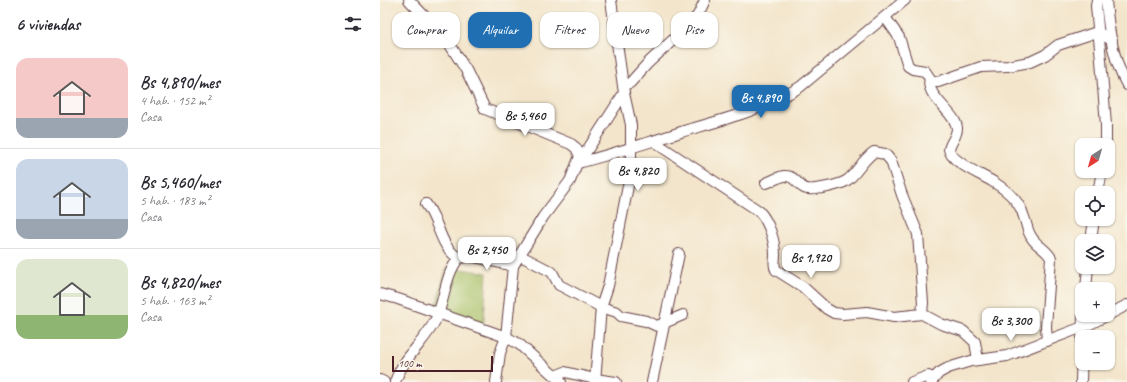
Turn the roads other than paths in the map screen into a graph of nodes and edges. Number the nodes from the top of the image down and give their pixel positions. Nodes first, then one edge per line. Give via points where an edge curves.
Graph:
1 (409, 0) edge
2 (611, 0) edge
3 (705, 0) edge
4 (905, 0) edge
5 (1097, 0) edge
6 (1106, 0) edge
7 (885, 17) junction
8 (1099, 33) junction
9 (1112, 40) junction
10 (930, 79) junction
11 (1127, 85) edge
12 (624, 89) junction
13 (1106, 138) edge
14 (656, 141) junction
15 (632, 148) junction
16 (579, 159) junction
17 (766, 183) dead end
18 (426, 204) dead end
19 (679, 254) dead end
20 (519, 255) junction
21 (459, 258) junction
22 (513, 266) junction
23 (380, 294) edge
24 (1127, 305) edge
25 (601, 307) junction
26 (1115, 311) edge
27 (438, 313) junction
28 (922, 314) junction
29 (683, 315) dead end
30 (1082, 322) edge
31 (1093, 322) edge
32 (664, 324) junction
33 (1082, 327) junction
34 (506, 337) junction
35 (1047, 341) junction
36 (978, 360) junction
37 (558, 379) edge
38 (380, 380) edge
39 (932, 380) edge
40 (595, 381) edge
41 (384, 382) edge
42 (396, 382) edge
43 (496, 382) edge
44 (616, 382) edge
45 (652, 382) edge
46 (912, 382) edge
47 (1081, 382) edge

1 - 16 street via 447,40 466,70 485,109 571,144 576,148
2 - 12 street
3 - 12 street via 698,15 689,25
4 - 7 street
5 - 8 street
6 - 9 street
7 - 10 street via 899,37 908,66 925,71
7 - 14 street via 800,87 781,98 736,116
8 - 9 street
8 - 10 street via 1058,45 1041,58 1030,62 981,67 938,82
8 - 13 street
9 - 11 street
10 - 35 street via 934,94 956,124 956,134 949,148 951,156 1009,194 1020,208 1031,236 1051,258
12 - 15 street via 631,125
12 - 16 street via 586,152
14 - 15 street
14 - 28 street via 759,211 768,224 776,270 803,287 831,311 843,314 873,312 894,317
15 - 16 street
15 - 25 street via 624,212
16 - 20 street via 570,181
17 - 28 street via 788,176 811,190 849,178 874,152 886,154 891,161 918,234 924,303
18 - 21 street via 437,221 444,244
19 - 32 street
20 - 22 street
20 - 25 street via 552,272 559,285
21 - 22 street via 470,256
21 - 27 street via 453,266
22 - 34 street
23 - 27 street
24 - 26 street
25 - 32 street via 617,312 621,316 657,326
25 - 40 street
27 - 34 street
27 - 42 street via 433,324 407,357
28 - 36 street via 967,333 974,342
29 - 32 street
30 - 33 street
31 - 33 street
32 - 45 street
33 - 35 street
33 - 47 street
34 - 37 street via 519,344
34 - 43 street via 500,353
35 - 36 street via 1007,356
36 - 39 street via 948,368
37 - 40 street via 566,372
38 - 41 street
39 - 46 street via 928,376
40 - 44 street

